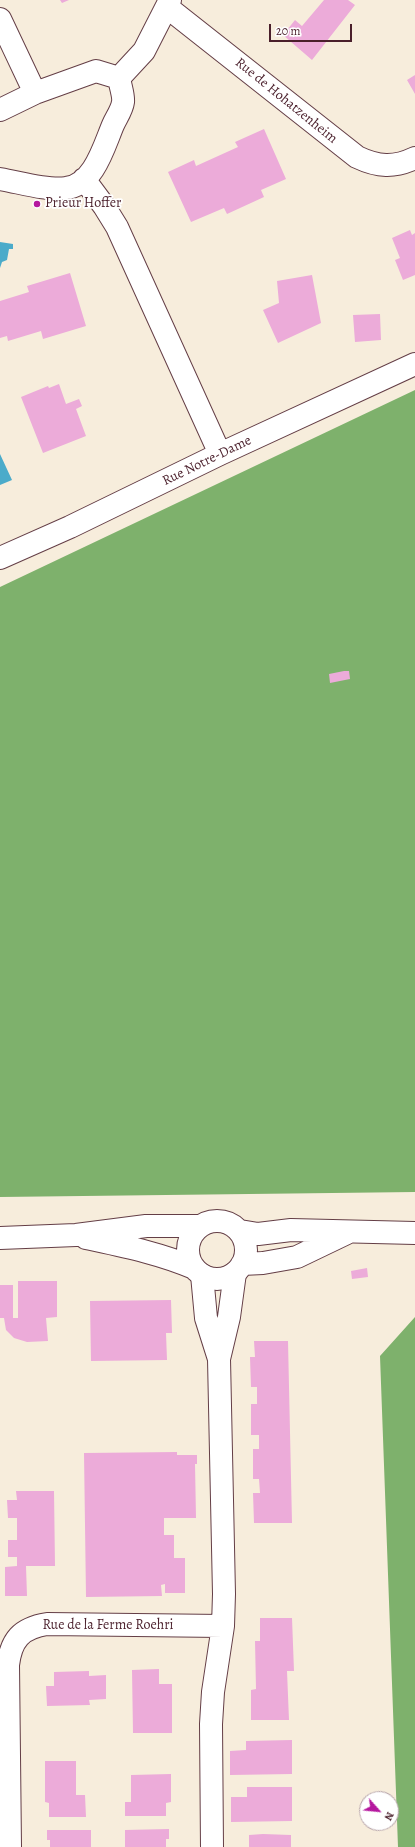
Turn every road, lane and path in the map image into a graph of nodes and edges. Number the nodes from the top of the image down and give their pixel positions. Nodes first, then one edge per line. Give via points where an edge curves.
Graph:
1 (169, 3) edge
2 (0, 19) edge
3 (119, 78) junction
4 (35, 93) junction
5 (0, 110) edge
6 (415, 158) edge
7 (0, 179) edge
8 (84, 179) junction
9 (415, 364) edge
10 (220, 454) junction
11 (0, 558) edge
12 (199, 1226) junction
13 (240, 1231) junction
14 (350, 1232) junction
15 (415, 1234) edge
16 (76, 1235) junction
17 (0, 1238) edge
18 (239, 1268) junction
19 (198, 1271) junction
20 (219, 1359) junction
21 (222, 1626) junction
22 (10, 1847) edge
23 (212, 1847) edge

1 - 3 street via 144,51
1 - 6 street, Rue de Hohatzenheim via 357,157 380,166 392,166
2 - 4 street
3 - 4 street via 96,71
3 - 8 street via 123,102 97,161
4 - 5 street
7 - 8 street via 55,188 67,188
8 - 10 street via 116,227
9 - 10 street, Rue Notre-Dame
10 - 11 street, Rue Notre-Dame
12 - 13 street via 209,1221 221,1220 232,1224
12 - 16 street via 146,1226
12 - 19 street via 188,1246 189,1257
13 - 14 street via 258,1234 291,1230
13 - 18 street via 246,1253
14 - 15 street
14 - 18 street via 297,1257
16 - 17 street
16 - 19 street via 175,1260
18 - 19 street via 225,1278 214,1279
18 - 20 street
19 - 20 street via 206,1318
20 - 21 street via 224,1594
21 - 22 street, Rue de la Ferme Roehri via 47,1624 29,1628 21,1634 14,1642 8,1665
21 - 23 street via 211,1724

